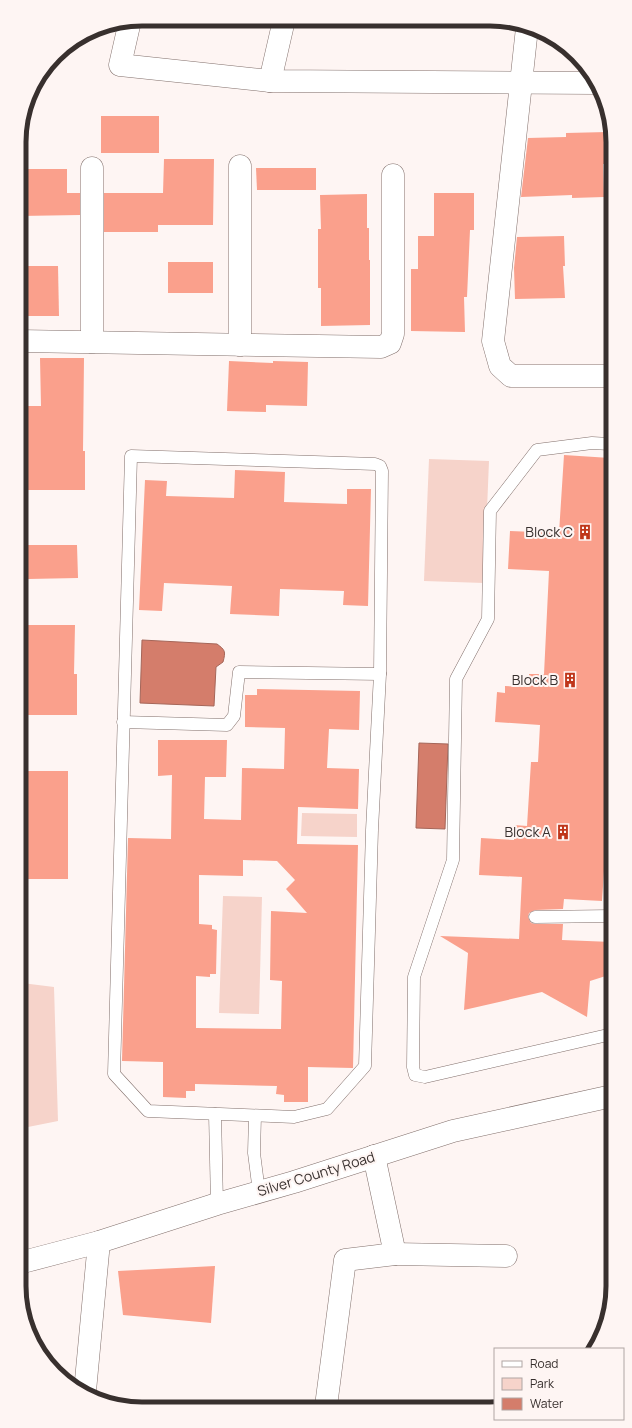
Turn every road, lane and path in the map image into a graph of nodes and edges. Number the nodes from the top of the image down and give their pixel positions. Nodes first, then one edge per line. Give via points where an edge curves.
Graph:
1 (283, 26) edge
2 (129, 27) edge
3 (527, 32) edge
4 (270, 81) junction
5 (521, 83) junction
6 (590, 84) edge
7 (240, 166) dead end
8 (92, 168) dead end
9 (393, 175) dead end
10 (26, 341) edge
11 (92, 342) junction
12 (240, 345) junction
13 (606, 376) edge
14 (606, 444) edge
15 (380, 674) junction
16 (123, 722) junction
17 (535, 916) dead end
18 (606, 916) edge
19 (606, 1035) edge
20 (606, 1097) edge
21 (215, 1114) junction
22 (255, 1116) junction
23 (374, 1156) junction
24 (259, 1192) junction
25 (217, 1204) junction
26 (99, 1242) junction
27 (395, 1254) junction
28 (506, 1256) dead end
29 (26, 1261) edge
30 (86, 1387) edge
31 (327, 1402) edge

1 - 4 street
2 - 4 street via 120,65
3 - 5 street
4 - 5 street
5 - 6 street
5 - 13 street via 493,341 500,366 511,376
7 - 12 street
8 - 11 street
9 - 12 street via 393,334 390,343 380,347
10 - 11 street
11 - 12 street
14 - 19 lane via 592,443 537,450 490,511 488,619 456,679 453,860 414,977 413,1067 415,1075 425,1077
15 - 16 lane via 239,672 234,716 227,725
15 - 16 lane via 380,466 131,456
15 - 22 lane via 365,1066 327,1109 294,1117
16 - 21 lane via 114,1074 148,1111
17 - 18 lane
20 - 23 street, Silver County Road via 453,1131
21 - 22 lane
21 - 25 lane
22 - 24 lane via 254,1153
23 - 24 street, Silver County Road
23 - 27 street
24 - 25 street, Silver County Road
25 - 26 street, Silver County Road
26 - 29 street, Silver County Road
26 - 30 street
27 - 28 street
27 - 31 street via 345,1260

